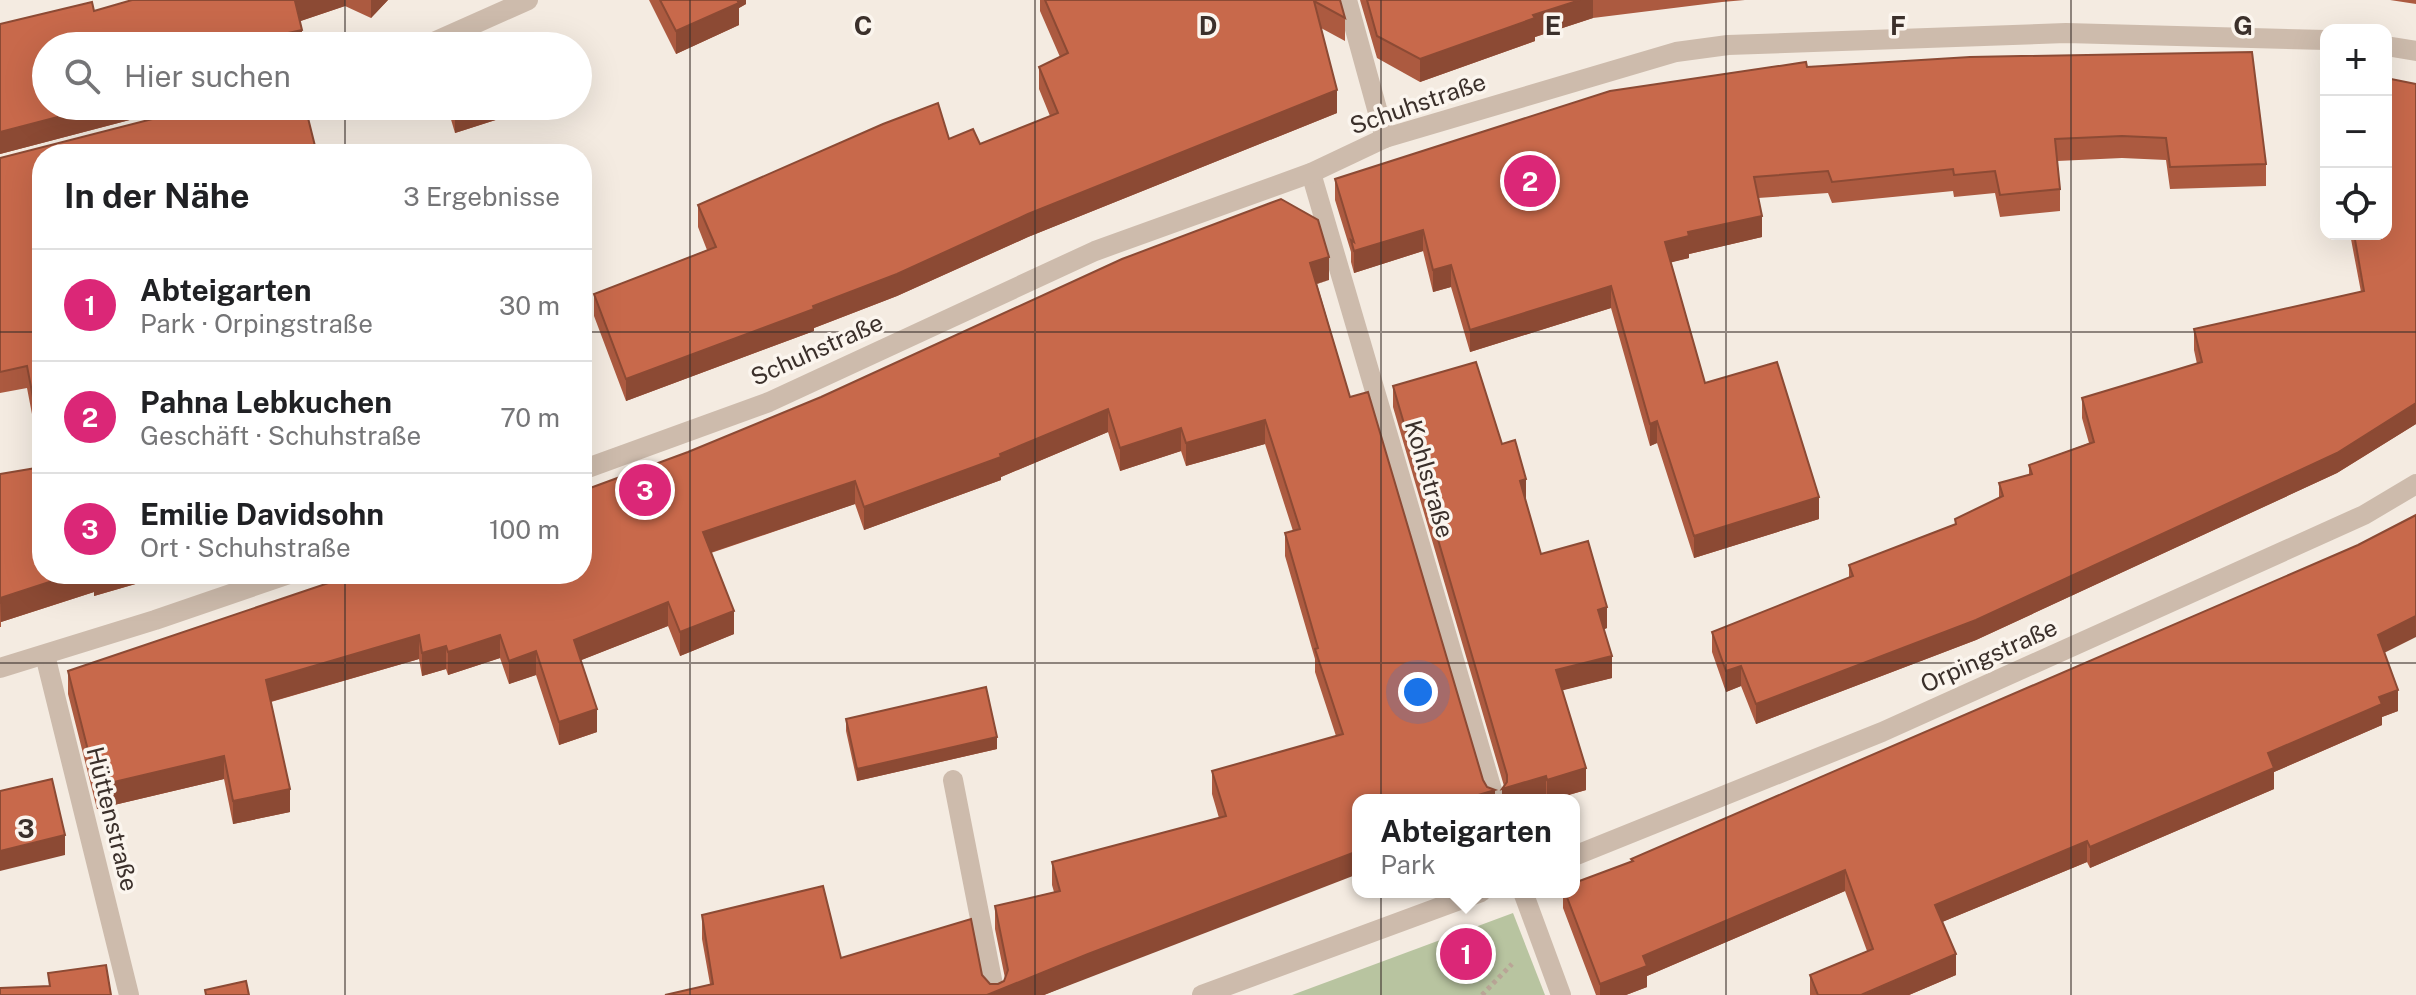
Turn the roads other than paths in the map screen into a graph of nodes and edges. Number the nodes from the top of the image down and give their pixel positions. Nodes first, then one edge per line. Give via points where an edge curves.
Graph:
1 (528, 0) edge
2 (1347, 0) edge
3 (456, 32) edge
4 (2320, 40) edge
5 (2392, 47) edge
6 (2416, 51) edge
7 (1385, 138) junction
8 (1311, 173) junction
9 (592, 466) edge
10 (2416, 484) edge
11 (259, 584) edge
12 (45, 655) junction
13 (0, 668) edge
14 (953, 780) dead end
15 (1493, 794) edge
16 (1580, 854) edge
17 (1465, 898) edge
18 (1525, 898) edge
19 (129, 995) edge
20 (995, 995) edge
21 (1202, 995) edge
22 (1561, 995) edge

1 - 3 street
2 - 7 street
4 - 7 street, Schuhstraße via 2066,33 1728,45 1676,52
5 - 6 street
7 - 8 street, Schuhstraße
8 - 9 street, Schuhstraße via 1095,251 769,402
8 - 15 street, Kohlstraße
10 - 16 street, Orpingstraße via 2364,515 1882,732
11 - 12 street
12 - 13 street
12 - 19 street, Hüttenstraße
14 - 20 street
17 - 21 street
18 - 22 street

